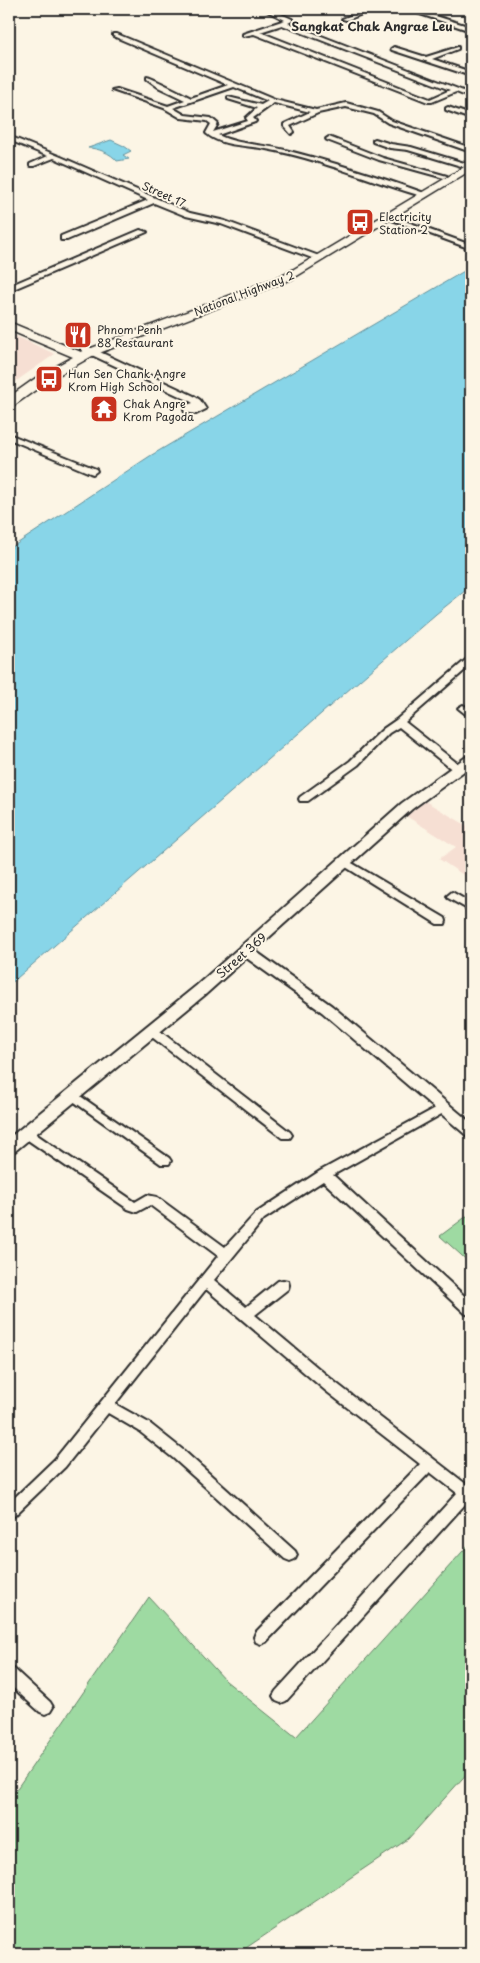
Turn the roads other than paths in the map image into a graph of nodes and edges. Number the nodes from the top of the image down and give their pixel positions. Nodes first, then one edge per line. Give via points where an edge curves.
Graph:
1 (266, 9) edge
2 (372, 9) edge
3 (408, 9) edge
4 (345, 19) dead end
5 (283, 23) junction
6 (471, 29) edge
7 (254, 32) junction
8 (306, 32) junction
9 (115, 35) dead end
10 (245, 35) dead end
11 (296, 35) dead end
12 (287, 38) dead end
13 (278, 42) junction
14 (394, 48) dead end
15 (456, 48) dead end
16 (359, 52) junction
17 (350, 56) dead end
18 (340, 59) dead end
19 (428, 59) junction
20 (332, 62) junction
21 (406, 70) junction
22 (397, 74) dead end
23 (471, 74) edge
24 (388, 77) dead end
25 (149, 78) dead end
26 (379, 81) junction
27 (233, 85) junction
28 (115, 90) dead end
29 (456, 90) junction
30 (471, 96) edge
31 (230, 98) dead end
32 (191, 100) junction
33 (273, 101) junction
34 (259, 107) junction
35 (168, 108) junction
36 (448, 109) dead end
37 (316, 112) junction
38 (471, 117) edge
39 (292, 132) dead end
40 (211, 134) junction
41 (9, 138) edge
42 (329, 139) dead end
43 (375, 141) dead end
44 (471, 150) edge
45 (54, 156) junction
46 (32, 165) dead end
47 (469, 165) edge
48 (444, 176) junction
49 (422, 194) junction
50 (154, 200) junction
51 (390, 217) junction
52 (143, 232) dead end
53 (64, 238) dead end
54 (471, 247) edge
55 (322, 254) junction
56 (9, 289) edge
57 (9, 326) edge
58 (82, 352) junction
59 (9, 394) edge
60 (9, 403) edge
61 (197, 405) dead end
62 (9, 436) edge
63 (93, 471) dead end
64 (471, 660) edge
65 (400, 722) junction
66 (471, 760) edge
67 (458, 769) junction
68 (304, 799) dead end
69 (345, 862) junction
70 (452, 896) dead end
71 (471, 908) edge
72 (441, 921) dead end
73 (246, 951) junction
74 (152, 1031) junction
75 (73, 1095) junction
76 (443, 1108) junction
77 (471, 1131) edge
78 (26, 1133) junction
79 (286, 1135) dead end
80 (9, 1147) edge
81 (165, 1161) dead end
82 (324, 1174) junction
83 (226, 1255) junction
84 (206, 1281) junction
85 (283, 1285) dead end
86 (471, 1310) edge
87 (246, 1315) junction
88 (106, 1406) junction
89 (429, 1464) junction
90 (469, 1494) edge
91 (9, 1512) edge
92 (290, 1554) dead end
93 (262, 1637) dead end
94 (9, 1674) edge
95 (281, 1696) dead end
96 (45, 1707) dead end

1 - 5 street via 290,20
2 - 4 street
3 - 6 street
5 - 7 street
5 - 8 street
7 - 10 street
7 - 13 street
8 - 11 street
8 - 16 street
9 - 27 street
12 - 13 street
13 - 20 street
14 - 19 street
15 - 19 street
16 - 17 street
16 - 21 street
18 - 20 street
19 - 23 street
20 - 26 street
21 - 22 street
21 - 29 street
24 - 26 street
25 - 32 street
26 - 29 street via 430,101
27 - 32 street
27 - 33 street
28 - 35 street
29 - 30 street
31 - 34 street
32 - 35 street
33 - 34 street
33 - 37 street
34 - 40 street via 249,118 253,121
35 - 40 street via 183,117 209,119 215,124
36 - 38 street
37 - 39 street via 286,125
37 - 44 street via 346,105 376,113 390,122
40 - 49 street via 227,142 266,147 340,166
41 - 45 street, Street 17
42 - 48 street via 381,159
43 - 47 street
45 - 46 street
45 - 50 street, Street 17
47 - 48 main road, National Highway 2
47 - 49 main road, National Highway 2
48 - 49 main road, National Highway 2
49 - 51 main road, National Highway 2
49 - 55 main road, National Highway 2
50 - 53 street
50 - 55 street, Street 17 via 193,217 223,222
51 - 54 street
51 - 55 main road, National Highway 2
52 - 56 street
55 - 58 main road, National Highway 2 via 303,270 271,285
57 - 58 main road
58 - 59 main road, National Highway 2 via 40,372
58 - 60 main road, National Highway 2
58 - 61 street via 191,398
62 - 63 street
64 - 65 street
65 - 67 street
65 - 68 street via 386,731 354,763
66 - 67 main road, Street 369
67 - 69 main road, Street 369 via 407,806
69 - 72 street
69 - 73 main road, Street 369
70 - 71 street
73 - 74 main road, Street 369
73 - 76 street via 327,1009
74 - 75 main road, Street 369
74 - 79 street
75 - 78 main road, Street 369
75 - 81 street
76 - 77 street
76 - 82 street
78 - 80 main road, Street 369
78 - 83 street via 132,1206 153,1200
82 - 83 street via 260,1216
82 - 86 street
83 - 84 street
84 - 87 street
84 - 88 street
85 - 87 street
87 - 89 street
88 - 91 street via 60,1463
88 - 92 street via 144,1427 178,1454
89 - 90 street
89 - 93 street
90 - 95 street
94 - 96 street

